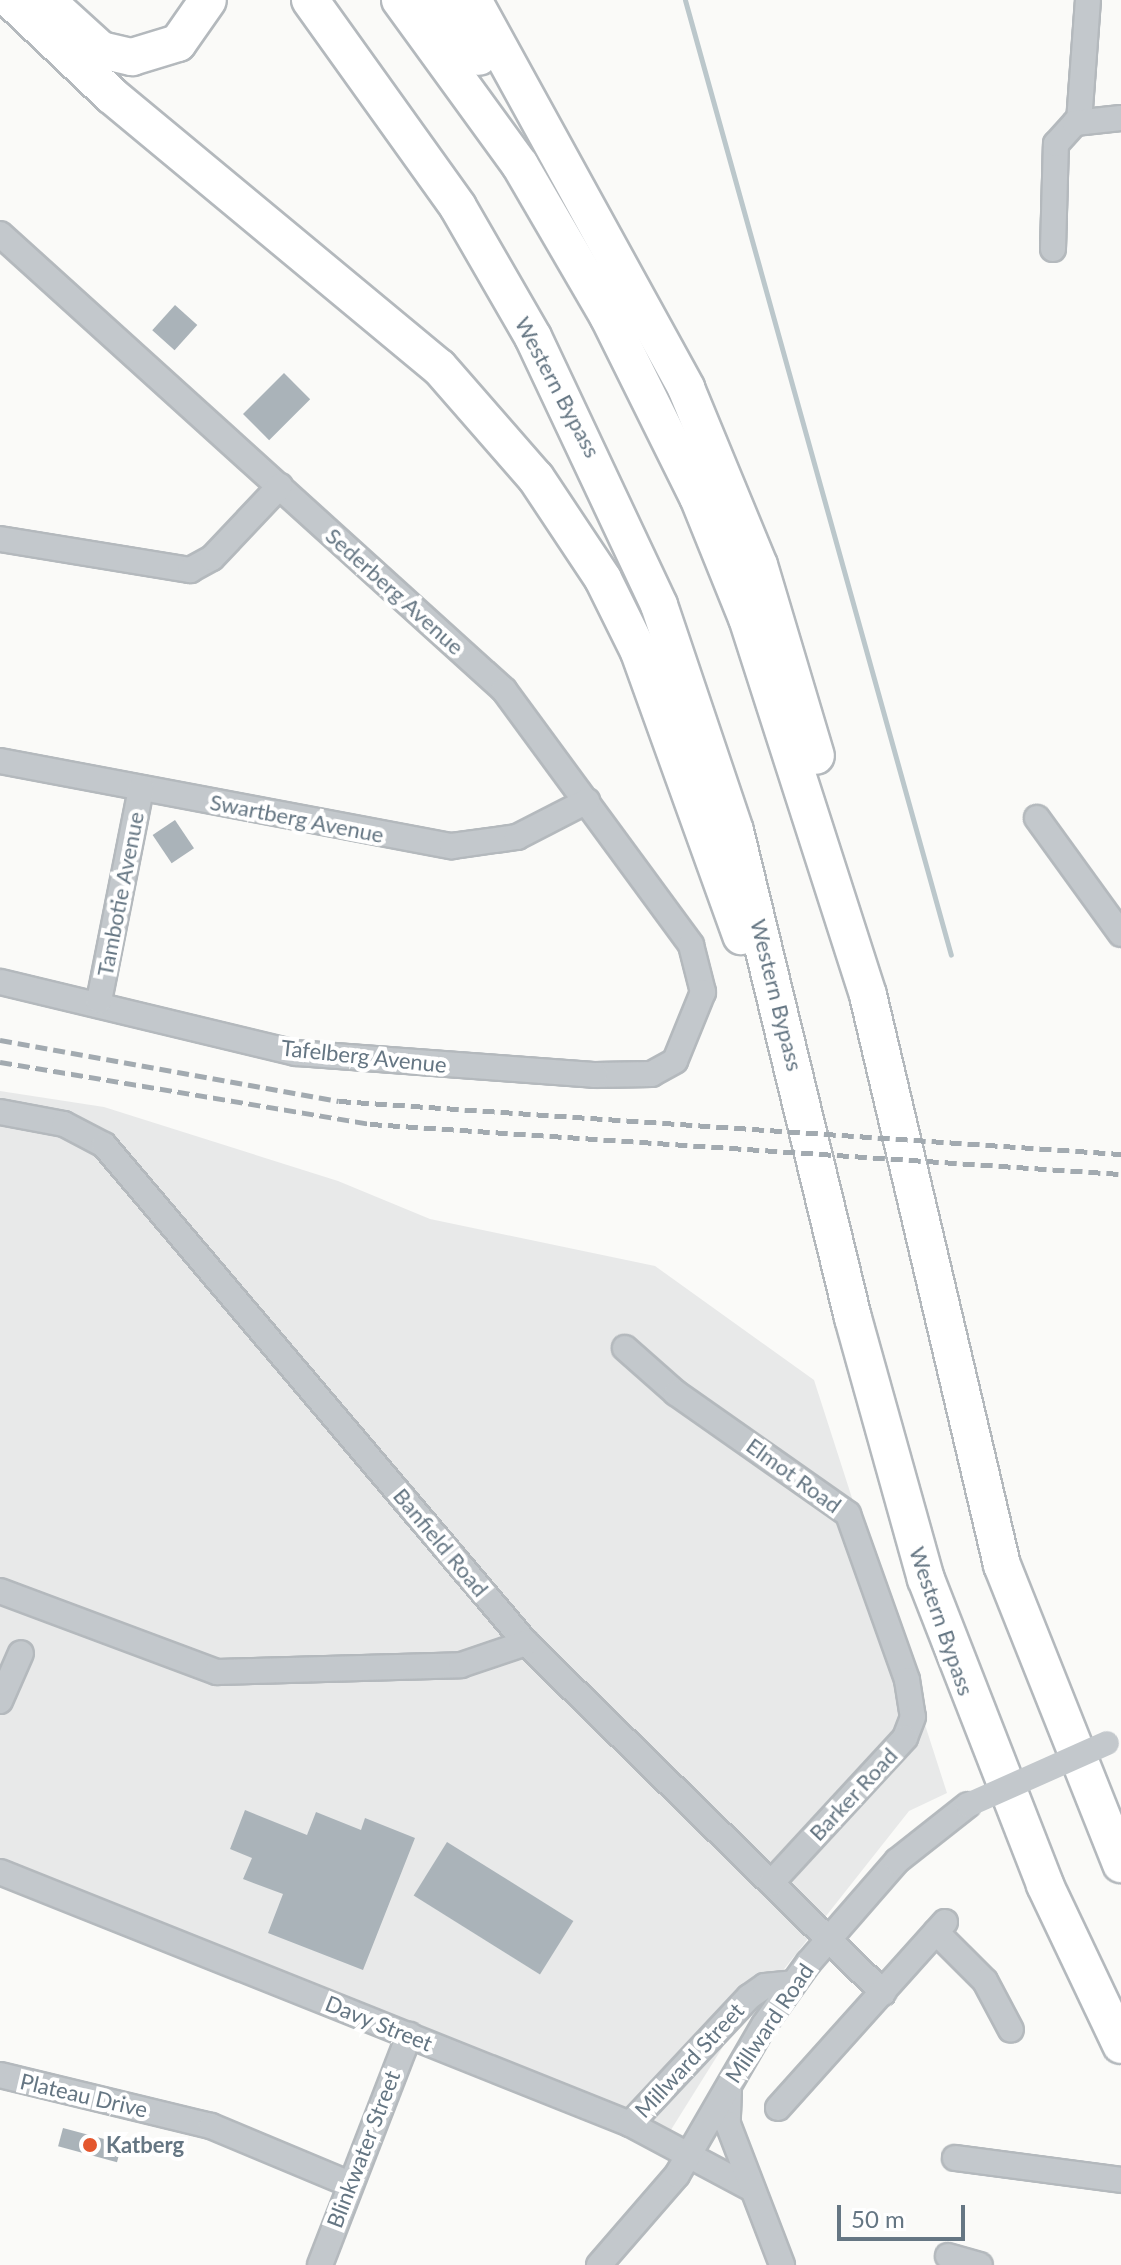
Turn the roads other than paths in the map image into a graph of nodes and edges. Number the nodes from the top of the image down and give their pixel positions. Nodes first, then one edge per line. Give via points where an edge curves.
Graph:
1 (11, 0) edge
2 (46, 0) edge
3 (208, 0) edge
4 (310, 0) edge
5 (400, 0) edge
6 (438, 0) edge
7 (473, 0) edge
8 (1088, 0) edge
9 (1121, 118) edge
10 (1079, 122) junction
11 (574, 190) junction
12 (0, 234) edge
13 (1053, 249) dead end
14 (280, 486) junction
15 (0, 539) edge
16 (0, 761) edge
17 (141, 788) junction
18 (587, 801) junction
19 (1037, 818) dead end
20 (1121, 934) edge
21 (0, 982) edge
22 (868, 995) junction
23 (99, 1001) junction
24 (701, 1010) joint
25 (0, 1112) edge
26 (807, 1118) junction
27 (625, 1348) dead end
28 (0, 1591) edge
29 (526, 1643) junction
30 (21, 1653) dead end
31 (910, 1696) joint
32 (0, 1701) edge
33 (1114, 1740) edge
34 (1121, 1864) edge
35 (0, 1872) edge
36 (771, 1883) junction
37 (830, 1937) junction
38 (793, 1983) junction
39 (883, 1993) junction
40 (1011, 2030) dead end
41 (409, 2035) junction
42 (1121, 2045) edge
43 (0, 2075) edge
44 (729, 2081) junction
45 (778, 2108) dead end
46 (630, 2124) junction
47 (690, 2155) junction
48 (955, 2158) dead end
49 (1121, 2180) edge
50 (347, 2183) junction
51 (752, 2189) junction
52 (948, 2256) dead end
53 (320, 2265) edge
54 (599, 2265) edge
55 (782, 2265) edge
56 (980, 2265) edge

1 - 26 highway via 111,95 439,367 572,528 623,616 671,726
2 - 3 highway via 101,50 132,57 178,43
4 - 26 highway, Western Bypass via 458,207 618,506 731,817
5 - 22 highway via 520,165 608,316 698,497 747,618
6 - 11 highway
7 - 11 highway
8 - 10 street
9 - 10 street
10 - 13 street via 1052,157
11 - 22 highway via 686,388 759,565 852,892
12 - 14 street, Sederberg Avenue
14 - 15 street via 212,558 190,570
14 - 18 street, Sederberg Avenue via 504,690
16 - 17 street, Swartberg Avenue
17 - 18 street, Swartberg Avenue via 452,846 517,837
17 - 23 street, Tambotie Avenue
18 - 24 street, Sederberg Avenue via 699,960
19 - 20 street
21 - 23 street, Tafelberg Avenue
22 - 34 highway via 1002,1565
23 - 24 street, Tafelberg Avenue via 296,1053 595,1075 660,1071 675,1061
25 - 29 street, Banfield Road via 85,1131 129,1171
26 - 42 highway, Western Bypass via 874,1400 926,1579 1045,1885
27 - 31 street, Elmot Road via 676,1393 848,1514
28 - 29 street via 217,1672 461,1665
29 - 36 street, Banfield Road
30 - 32 street
31 - 36 street, Barker Road via 905,1738
33 - 37 street, Millward Road, bridge via 968,1805 897,1861
35 - 41 street, Davy Street
36 - 37 street, Banfield Road
37 - 38 street, Millward Road
37 - 39 street, Banfield Road
38 - 44 street, Millward Road
38 - 46 street, Millward Street via 759,1988
39 - 40 street via 940,1927 985,1981
39 - 45 street
41 - 46 street, Davy Street
41 - 50 street, Blinkwater Street
43 - 50 street, Plateau Drive via 211,2126
44 - 47 street, Millward Road
44 - 51 street via 728,2124
46 - 47 street, Davy Street
47 - 51 street, Davy Street
47 - 54 street, Millward Road
48 - 49 street
50 - 53 street, Blinkwater Street
51 - 55 street
52 - 56 street

